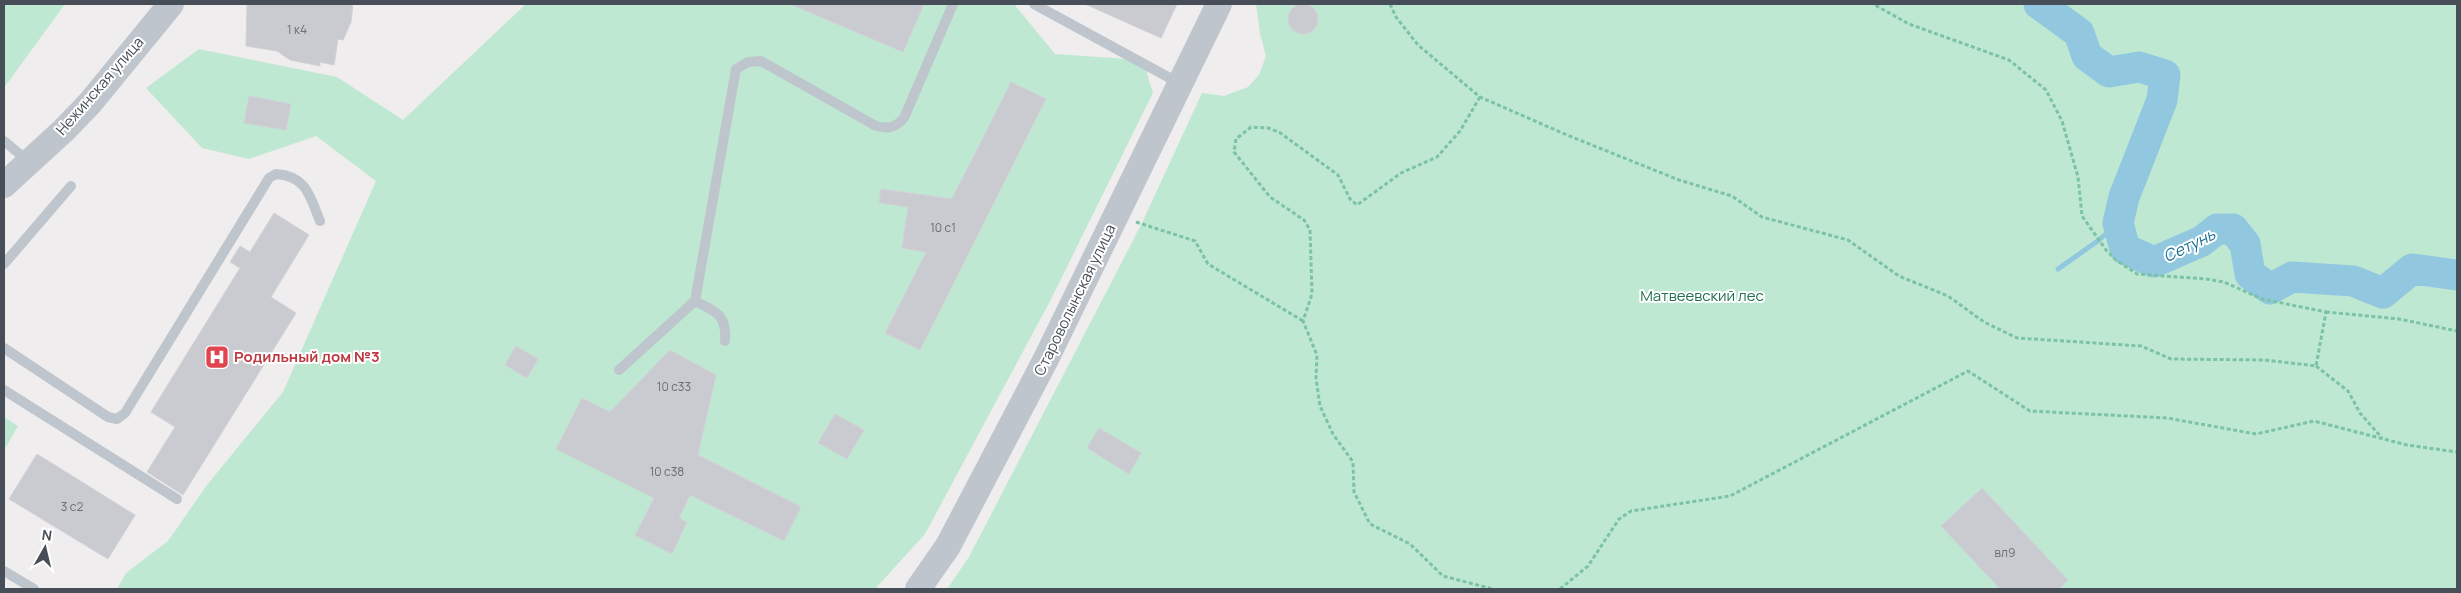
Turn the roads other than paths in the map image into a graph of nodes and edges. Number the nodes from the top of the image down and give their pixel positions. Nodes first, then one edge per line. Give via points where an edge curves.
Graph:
1 (171, 4) edge
2 (952, 4) edge
3 (1034, 4) edge
4 (1219, 4) edge
5 (1180, 84) junction
6 (4, 141) edge
7 (29, 162) junction
8 (4, 185) edge
9 (72, 186) dead end
10 (320, 221) dead end
11 (4, 264) edge
12 (695, 301) junction
13 (725, 341) dead end
14 (4, 348) edge
15 (619, 370) dead end
16 (4, 390) edge
17 (177, 499) dead end
18 (4, 571) edge
19 (34, 589) edge
20 (918, 589) edge

1 - 7 street, Нежинская улица via 90,103
2 - 12 lane via 904,118 891,128 876,126 761,61 748,62 736,69
3 - 5 lane
4 - 5 street, Староволынская улица
5 - 20 street, Староволынская улица via 1042,368 948,546
6 - 7 lane
7 - 8 street, Нежинская улица
9 - 11 lane
10 - 14 lane via 303,184 295,177 276,174 269,178 125,413 117,419 108,418
12 - 13 lane via 722,318 726,327
12 - 15 lane
16 - 17 lane
18 - 19 lane

